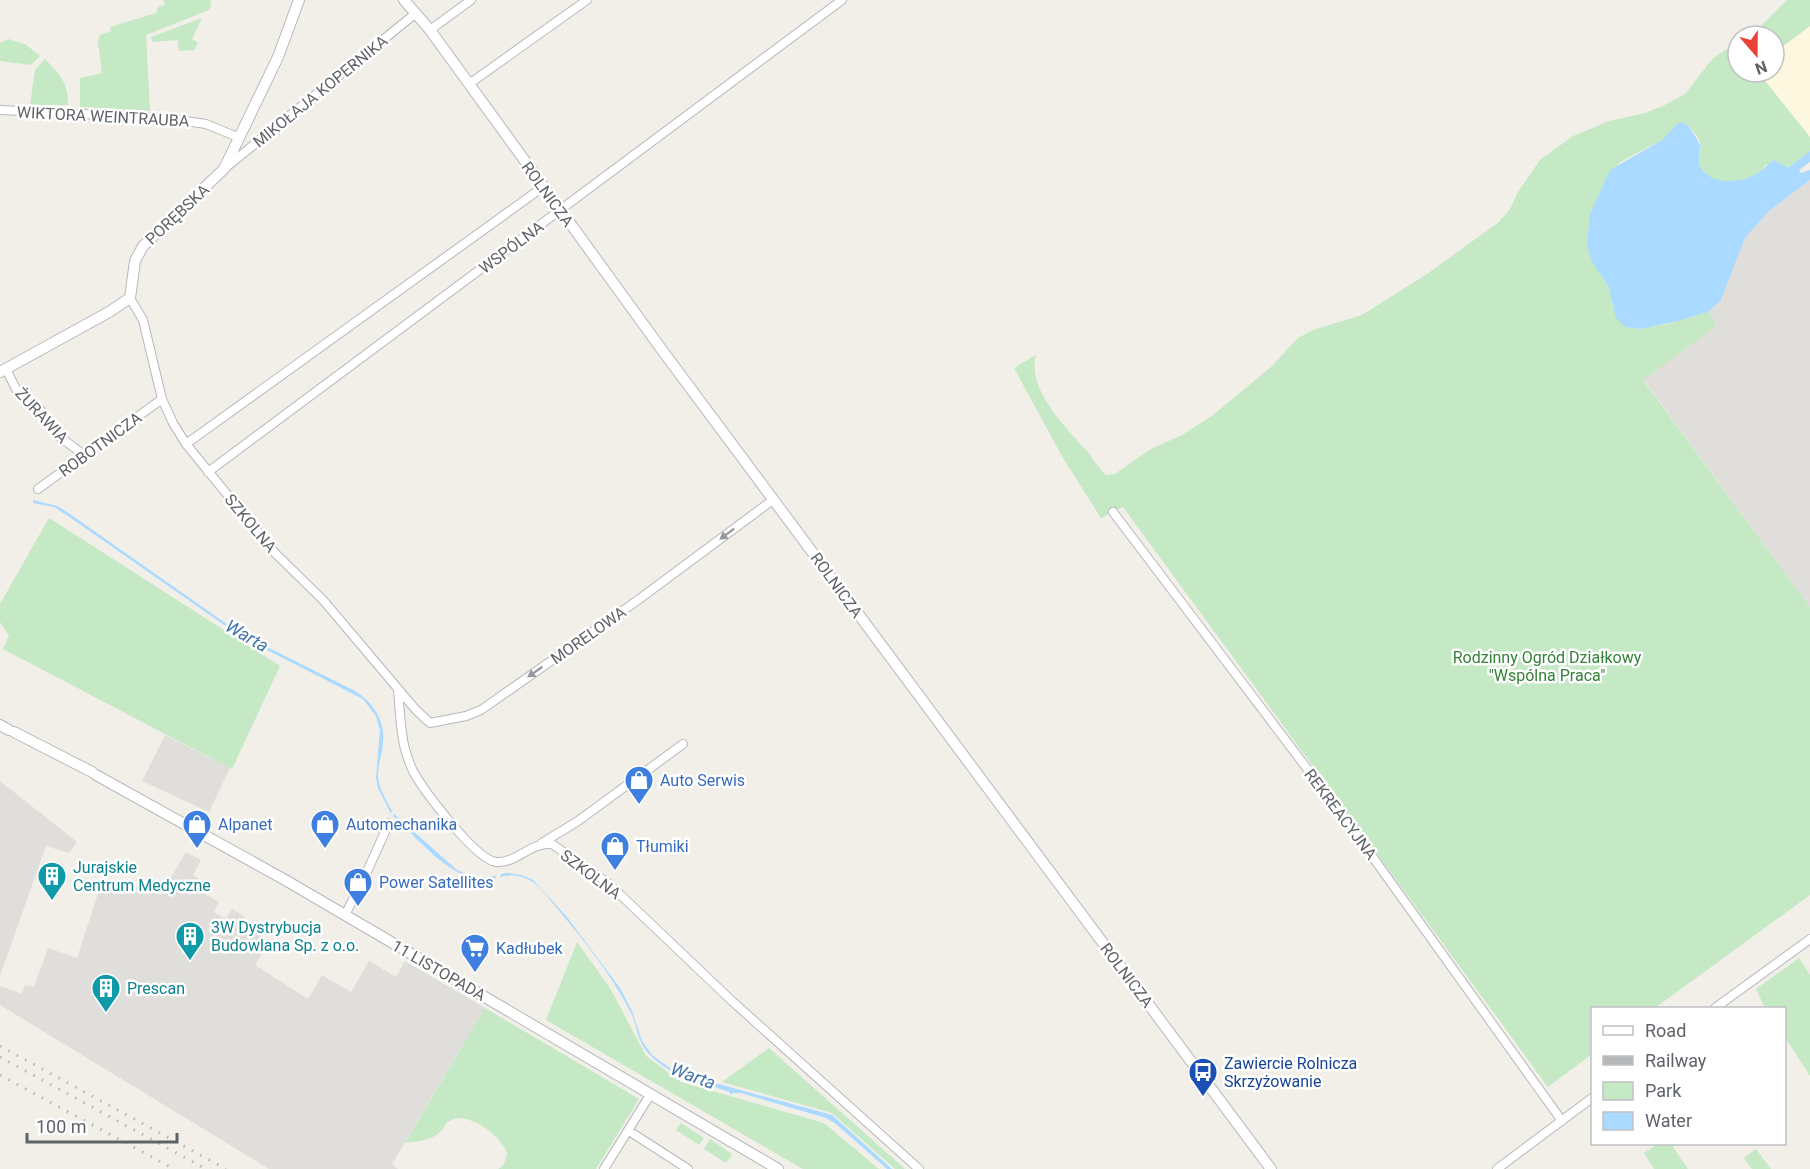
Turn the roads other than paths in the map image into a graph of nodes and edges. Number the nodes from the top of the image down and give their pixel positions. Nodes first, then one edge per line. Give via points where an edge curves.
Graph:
1 (299, 0) edge
2 (404, 0) edge
3 (471, 0) edge
4 (587, 0) edge
5 (842, 0) edge
6 (416, 13) junction
7 (430, 30) junction
8 (470, 84) junction
9 (0, 110) edge
10 (240, 138) junction
11 (224, 170) junction
12 (543, 187) junction
13 (561, 211) junction
14 (130, 298) junction
15 (3, 370) edge
16 (162, 399) junction
17 (186, 444) junction
18 (84, 455) junction
19 (208, 472) junction
20 (38, 489) dead end
21 (774, 499) junction
22 (1113, 512) dead end
23 (398, 689) junction
24 (7, 729) edge
25 (683, 744) dead end
26 (389, 823) dead end
27 (542, 843) junction
28 (345, 915) junction
29 (1810, 939) edge
30 (1716, 1007) edge
31 (650, 1095) junction
32 (1591, 1099) edge
33 (1562, 1121) junction
34 (629, 1131) junction
35 (604, 1169) edge
36 (688, 1169) edge
37 (778, 1169) edge
38 (919, 1169) edge
39 (1271, 1169) edge
40 (1497, 1169) edge

1 - 10 street, PORĘBSKA via 278,57
2 - 6 street, ROLNICZA
3 - 7 street
4 - 8 street
5 - 13 street, WSPÓLNA
6 - 7 street, ROLNICZA
6 - 11 street, MIKOŁAJA KOPERNIKA
7 - 8 street, ROLNICZA
8 - 12 street, ROLNICZA
9 - 10 street, WIKTORA WEINTRAUBA via 165,117 197,122
10 - 11 street, PORĘBSKA
11 - 14 street, PORĘBSKA via 142,246 135,261
12 - 13 street, ROLNICZA
12 - 17 street
13 - 19 street, WSPÓLNA
13 - 21 street, ROLNICZA
14 - 15 street
14 - 16 street, SZKOLNA via 143,320
15 - 18 street, ŻURAWIA via 60,437
16 - 17 street, SZKOLNA
16 - 18 street, ROBOTNICZA
17 - 19 street, SZKOLNA
18 - 20 street, ROBOTNICZA
19 - 23 street, SZKOLNA
21 -> 23 street, MORELOWA via 481,710 430,723
21 - 39 street, ROLNICZA
22 - 33 street, REKREACYJNA via 1349,824
23 - 27 street, SZKOLNA via 405,749 413,771 464,839 494,862
24 - 28 street, 11 LISTOPADA via 94,773
25 - 27 street
26 - 28 street
27 - 38 street, SZKOLNA via 552,844 608,883
28 - 31 street, 11 LISTOPADA
29 - 30 street
31 - 34 street
31 - 37 street, 11 LISTOPADA
32 - 33 street
33 - 40 street
34 - 35 street
34 - 36 street

